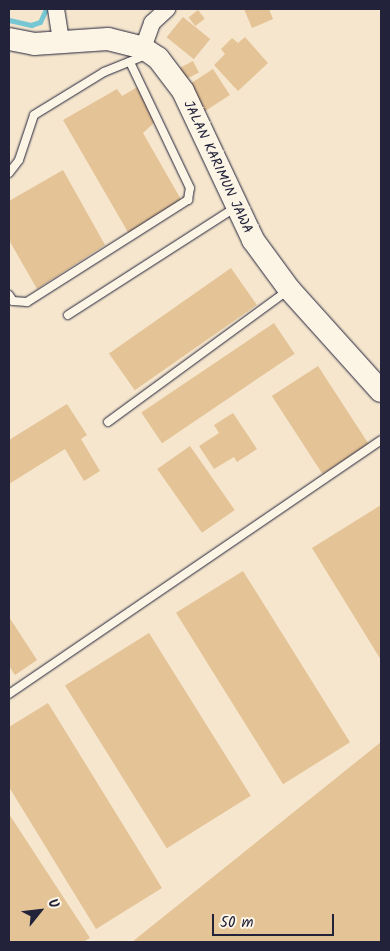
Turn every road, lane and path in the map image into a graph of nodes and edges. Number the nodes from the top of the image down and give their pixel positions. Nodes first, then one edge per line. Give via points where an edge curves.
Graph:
1 (56, 9) edge
2 (167, 9) edge
3 (9, 39) edge
4 (60, 42) junction
5 (141, 54) junction
6 (9, 173) edge
7 (236, 207) junction
8 (289, 289) junction
9 (10, 298) edge
10 (68, 315) dead end
11 (381, 391) edge
12 (108, 422) dead end
13 (381, 440) edge
14 (9, 694) edge

1 - 4 street
2 - 5 street via 152,23
3 - 4 street via 34,44
4 - 5 street via 108,39
5 - 6 lane via 104,72 34,115 19,160
5 - 7 street, JALAN KARIMUN JAWA via 158,58 183,90
5 - 9 lane via 190,188 188,200 27,302
7 - 8 street, JALAN KARIMUN JAWA via 253,240
7 - 10 lane
8 - 11 street, JALAN KARIMUN JAWA
8 - 12 lane
13 - 14 lane

